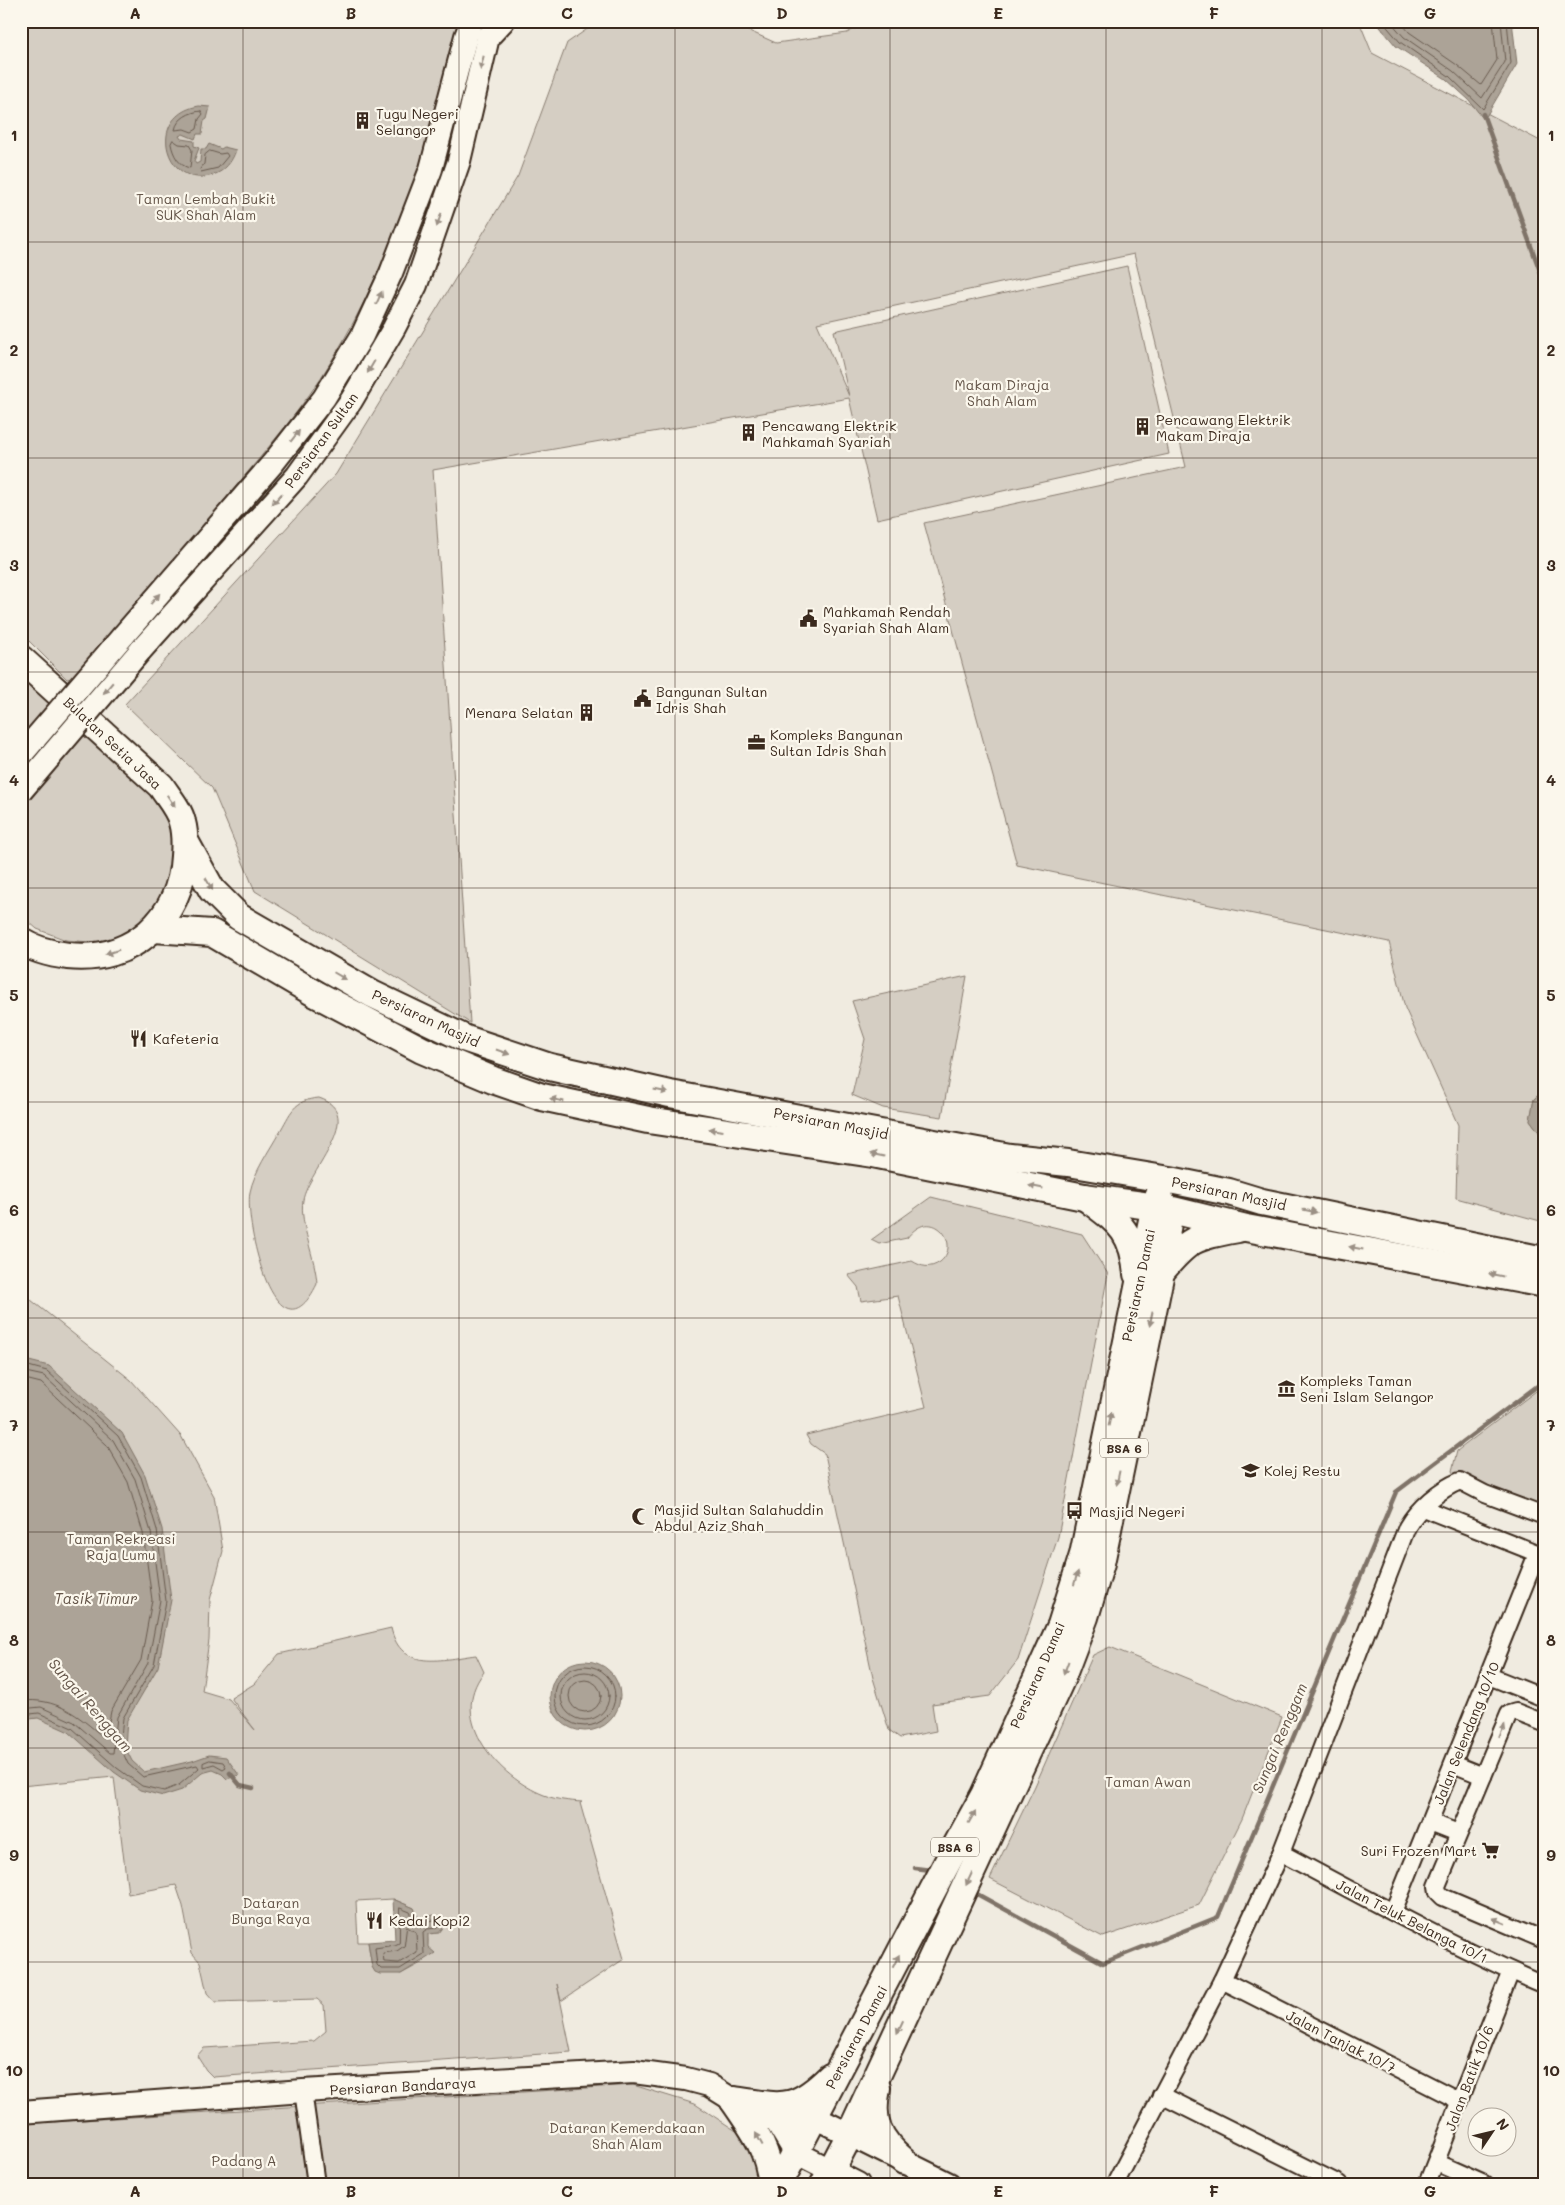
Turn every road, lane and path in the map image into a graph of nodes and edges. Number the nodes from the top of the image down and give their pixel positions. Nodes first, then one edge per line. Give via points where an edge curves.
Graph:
1 (472, 21) edge
2 (503, 21) edge
3 (21, 659) edge
4 (21, 755) edge
5 (21, 791) edge
6 (185, 841) junction
7 (154, 929) junction
8 (22, 942) edge
9 (1010, 1157) junction
10 (1084, 1196) junction
11 (1262, 1202) junction
12 (1164, 1208) junction
13 (1246, 1228) junction
14 (1544, 1260) edge
15 (1161, 1272) junction
16 (1138, 1283) junction
17 (1544, 1284) edge
18 (1423, 1508) junction
19 (1544, 1516) edge
20 (1541, 1555) edge
21 (1072, 1623) junction
22 (1489, 1676) junction
23 (1544, 1698) edge
24 (1544, 1723) edge
25 (1453, 1764) junction
26 (1482, 1776) junction
27 (1430, 1822) junction
28 (1458, 1833) junction
29 (1281, 1853) junction
30 (1393, 1912) junction
31 (1544, 1940) edge
32 (1511, 1971) junction
33 (1222, 1980) junction
34 (1544, 1985) edge
35 (841, 2066) junction
36 (880, 2070) junction
37 (303, 2091) junction
38 (1161, 2095) junction
39 (733, 2100) junction
40 (1460, 2101) junction
41 (21, 2112) edge
42 (814, 2117) junction
43 (776, 2121) junction
44 (850, 2134) junction
45 (795, 2152) junction
46 (904, 2161) junction
47 (1437, 2163) junction
48 (828, 2177) edge
49 (316, 2184) edge
50 (772, 2184) edge
51 (779, 2184) edge
52 (858, 2184) edge
53 (949, 2184) edge
54 (1115, 2184) edge
55 (1339, 2184) edge
56 (1427, 2184) edge
57 (1484, 2184) edge

4 -> 1 street, Persiaran Sultan, bridge via 273,463 324,398 362,336 391,273 431,169
2 -> 5 street, Persiaran Sultan, bridge via 488,37 459,161 416,285 352,401 297,476 140,651
3 -> 6 main road, Bulatan Setia Jasa via 161,786 182,821
6 - 7 main road, Bulatan Setia Jasa via 183,874 176,899
6 -> 9 main road, Persiaran Masjid via 212,890 239,917 372,994 466,1039 550,1068 670,1094
7 -> 8 main road, Bulatan Setia Jasa via 125,948 84,958 51,954
10 -> 7 main road, Persiaran Masjid via 873,1154 648,1120 542,1097 422,1050 212,933
9 - 11 main road, Persiaran Masjid via 1170,1180
9 - 12 main road via 1150,1187 1159,1194
10 - 12 main road, Persiaran Masjid
10 - 16 main road via 1124,1230 1135,1254
11 - 12 main road via 1228,1202 1195,1196 1173,1200
11 -> 14 main road, Persiaran Masjid
12 - 13 main road, Persiaran Masjid
12 - 15 main road, Persiaran Damai / BSA 6 via 1168,1223
12 - 16 main road, Persiaran Damai / BSA 6 via 1152,1220
13 - 15 main road via 1204,1235 1191,1241
17 -> 13 main road, Persiaran Masjid
15 -> 21 main road, Persiaran Damai / BSA 6 via 1100,1563
21 -> 16 main road, Persiaran Damai / BSA 6 via 1082,1555
18 - 19 street via 1448,1486 1460,1481
18 - 20 street
18 - 29 street via 1407,1527
20 - 22 street, Jalan Selendang 10/10
35 -> 21 main road, Persiaran Damai / BSA 6
21 -> 36 main road, Persiaran Damai / BSA 6 via 1061,1680
22 - 23 street
22 - 25 street, Jalan Selendang 10/10
26 -> 24 street via 1509,1714 1516,1712
25 - 26 street
25 - 27 street, Jalan Selendang 10/10
26 - 28 street
27 - 28 street
27 - 30 street, Jalan Selendang 10/10
31 -> 28 street via 1438,1892 1437,1886
29 - 30 street, Jalan Teluk Belanga 10/1
29 - 33 street
30 - 32 street, Jalan Teluk Belanga 10/1
32 - 34 street, Jalan Teluk Belanga 10/1
32 - 40 street, Jalan Batik 10/6
33 - 38 street
33 - 40 street, Jalan Tanjak 10/7
35 - 39 main road via 819,2088 795,2104 782,2106
35 - 42 main road, Persiaran Damai / BSA 6
36 - 44 main road, Persiaran Damai / BSA 6
36 - 46 main road via 873,2109 875,2122 890,2149
37 - 39 street, Persiaran Bandaraya via 634,2072 701,2083
37 - 41 street, Persiaran Bandaraya
37 - 49 street
38 - 54 street
38 - 55 street
39 - 43 street, Persiaran Bandaraya
50 -> 39 main road via 768,2157 760,2139
40 - 47 street, Jalan Batik 10/6
42 - 43 street
42 - 44 street
42 - 45 main road, Persiaran Damai / BSA 6
43 - 45 street
44 - 46 street
44 - 48 main road, Persiaran Damai / BSA 6
45 - 48 street
45 - 51 main road, Persiaran Damai / BSA 6
46 - 53 street
47 - 56 street, Jalan Batik 10/6
47 - 57 street
48 - 52 street

